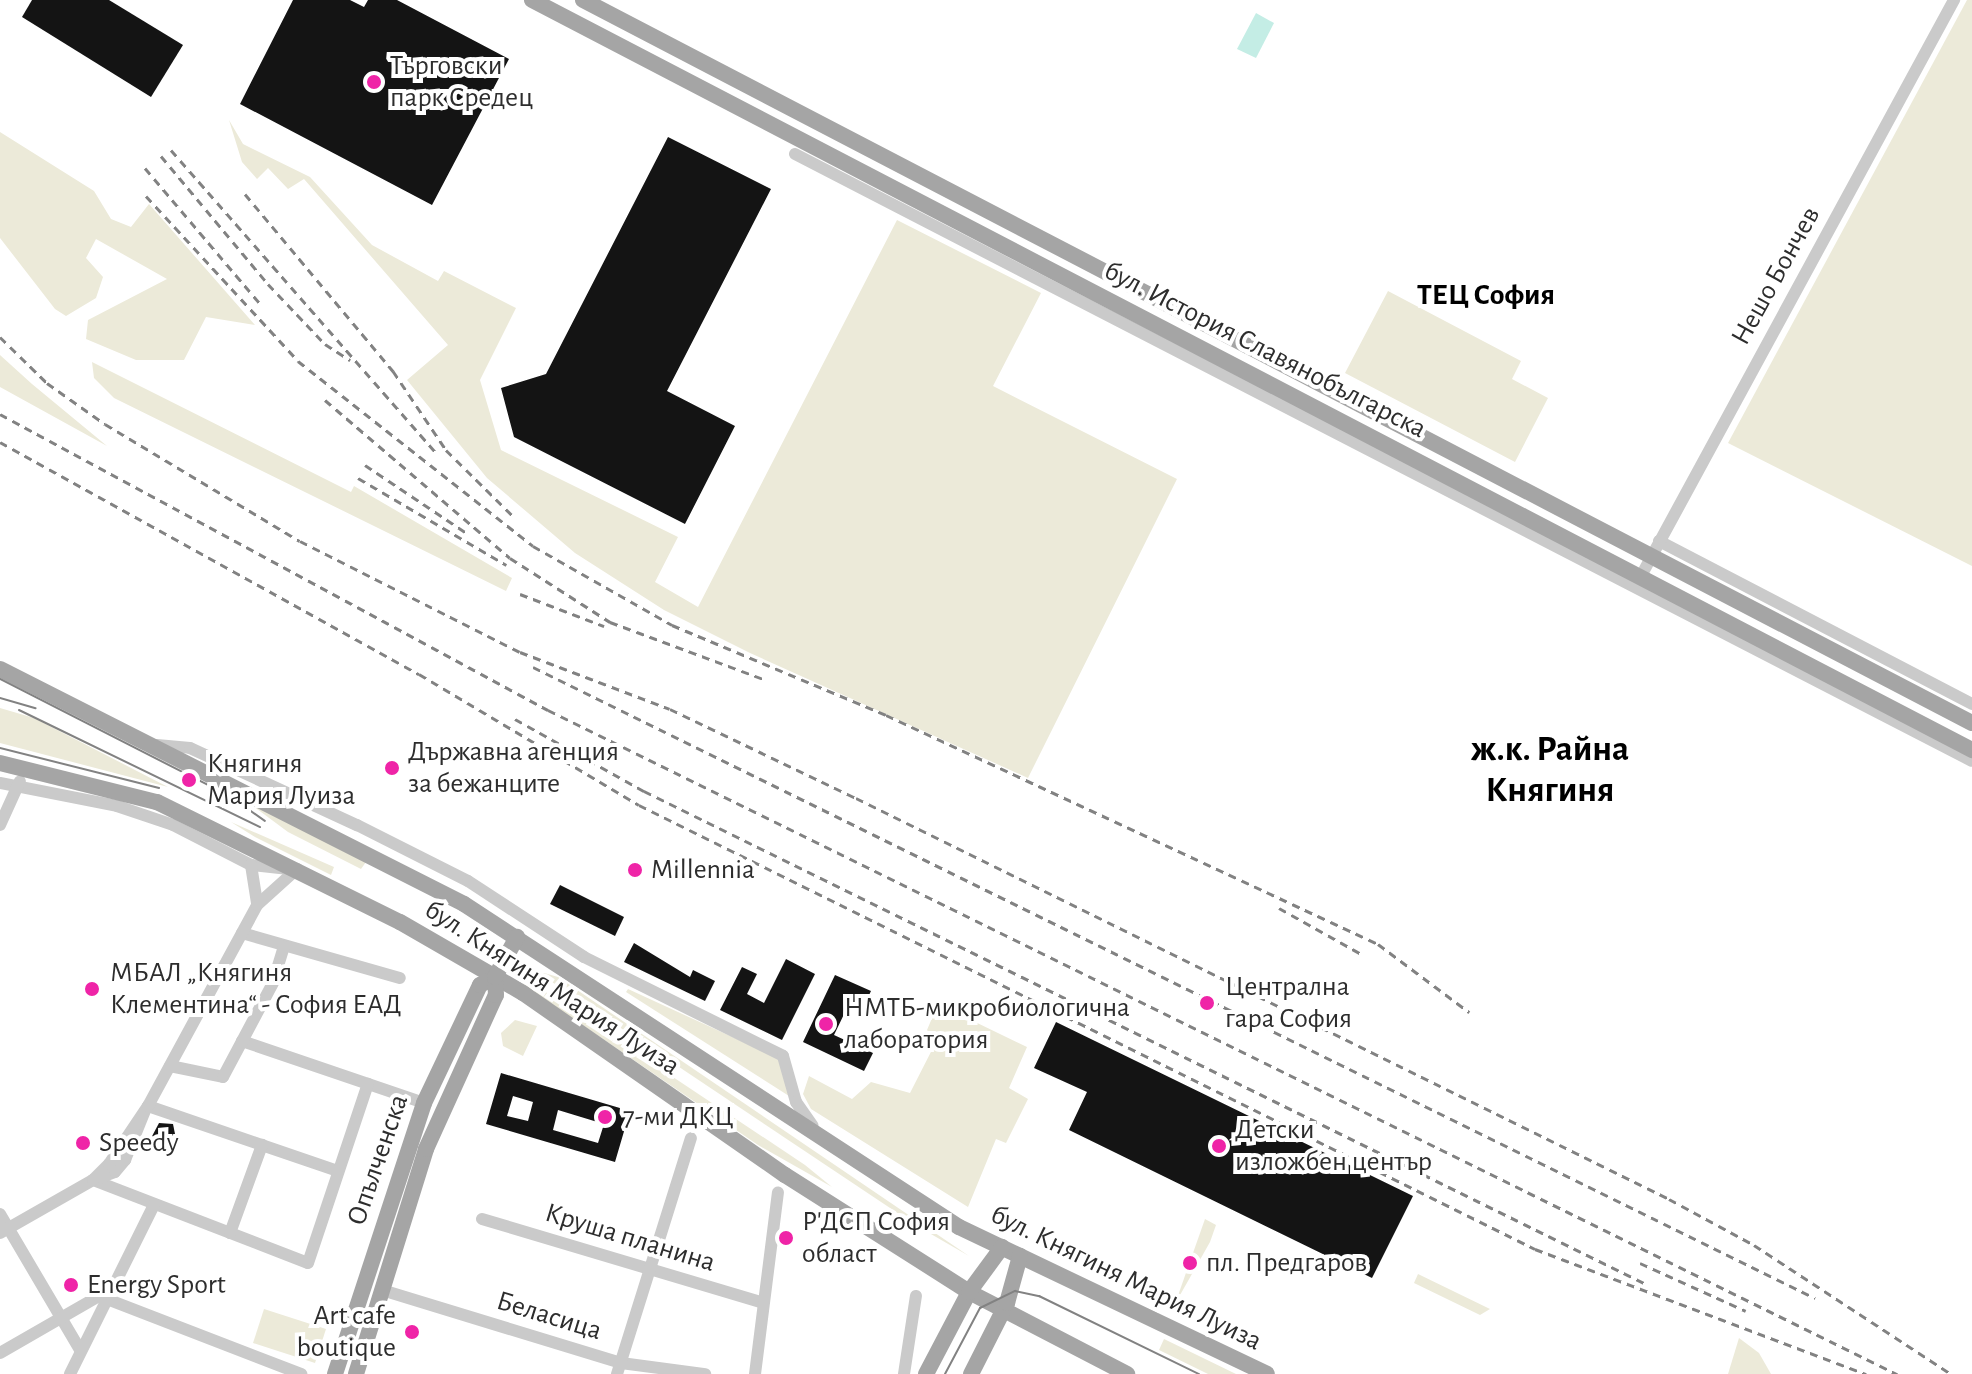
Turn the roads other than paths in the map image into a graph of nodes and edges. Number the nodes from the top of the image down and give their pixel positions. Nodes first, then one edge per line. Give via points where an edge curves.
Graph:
1 (532, 0) edge
2 (583, 0) edge
3 (1954, 0) edge
4 (1930, 15) dead end
5 (1942, 22) junction
6 (795, 154) dead end
7 (1656, 547) junction
8 (1641, 576) junction
9 (0, 669) edge
10 (1972, 704) edge
11 (1972, 723) edge
12 (157, 745) junction
13 (1971, 757) edge
14 (0, 763) edge
15 (26, 769) junction
16 (0, 783) edge
17 (18, 785) junction
18 (68, 795) junction
19 (0, 825) edge
20 (251, 865) junction
21 (297, 869) junction
22 (257, 905) junction
23 (242, 933) junction
24 (517, 937) junction
25 (284, 946) junction
26 (495, 977) junction
27 (400, 978) dead end
28 (242, 1041) junction
29 (170, 1066) junction
30 (368, 1084) junction
31 (424, 1103) junction
32 (146, 1109) junction
33 (691, 1138) dead end
34 (262, 1145) junction
35 (840, 1154) junction
36 (338, 1171) junction
37 (93, 1180) junction
38 (778, 1192) dead end
39 (154, 1205) junction
40 (0, 1214) edge
41 (482, 1219) dead end
42 (4, 1231) edge
43 (230, 1233) junction
44 (1002, 1247) junction
45 (1020, 1256) junction
46 (651, 1269) junction
47 (382, 1290) junction
48 (969, 1292) junction
49 (916, 1296) dead end
50 (107, 1299) junction
51 (763, 1303) junction
52 (1003, 1311) junction
53 (61, 1318) junction
54 (80, 1350) junction
55 (0, 1353) edge
56 (619, 1369) edge
57 (690, 1373) edge
58 (70, 1374) edge
59 (301, 1374) edge
60 (335, 1374) edge
61 (356, 1374) edge
62 (705, 1374) edge
63 (755, 1374) edge
64 (904, 1374) edge
65 (926, 1374) edge
66 (971, 1374) edge
67 (1127, 1374) edge
68 (1267, 1374) edge

1 - 8 main road, бул. История Славянобългарска
2 - 7 main road, бул. История Славянобългарска
3 - 5 street, Нешо Бончев
4 - 5 street
5 - 7 street, Нешо Бончев
6 - 13 street, бул. История Славянобългарска
7 - 8 street, Нешо Бончев
7 - 10 street, бул. История Славянобългарска
7 - 11 main road, бул. История Славянобългарска
8 - 13 main road, бул. История Славянобългарска
9 - 12 main road, бул. Княгиня Мария Луиза
12 - 24 main road, бул. Княгиня Мария Луиза via 433,886
12 - 35 street, бул. Княгиня Мария Луиза via 190,748 357,825 468,881 584,957 783,1056 799,1107
14 - 15 main road, бул. Княгиня Мария Луиза
15 - 17 street
15 - 18 street
15 - 21 main road, бул. Княгиня Мария Луиза via 157,802
16 - 17 street
17 - 18 street
17 - 19 street
18 - 20 street via 173,825
20 - 21 street
20 - 22 street
21 - 22 street
21 - 26 main road, бул. Княгиня Мария Луиза
22 - 23 street
23 - 25 street
23 - 29 street
24 - 26 main road, Опълченска
24 - 35 main road, бул. Княгиня Мария Луиза
25 - 27 street
25 - 28 street via 273,981
26 - 31 main road, Опълченска via 480,985
26 - 47 main road, Опълченска via 496,995 426,1149
26 - 48 main road, бул. Княгиня Мария Луиза via 785,1175
28 - 29 street via 223,1077
28 - 30 street
29 - 32 street
30 - 31 street
30 - 36 street
31 - 60 main road, Опълченска
32 - 34 street
32 - 37 street via 125,1160 115,1172
33 - 46 street
34 - 36 street
34 - 43 street
35 - 44 main road, бул. Княгиня Мария Луиза
36 - 43 street via 308,1263
37 - 39 street
37 - 42 street
38 - 51 street
39 - 43 street
39 - 50 street
40 - 42 street
41 - 46 street, Круша планина
42 - 53 street
44 - 45 main road, бул. Княгиня Мария Луиза
44 - 48 main road
45 - 52 main road
45 - 68 main road, бул. Княгиня Мария Луиза
46 - 51 street, Круша планина
46 - 56 street
47 - 56 street, Беласица
47 - 61 main road, Опълченска
48 - 52 main road, бул. Княгиня Мария Луиза
48 - 65 main road
49 - 64 street
50 - 53 street via 99,1296
50 - 54 street
50 - 59 street
51 - 63 street
52 - 66 main road
52 - 67 main road, бул. Княгиня Мария Луиза
53 - 54 street
53 - 55 street
54 - 58 street
56 - 57 street, Беласица
57 - 62 street, Беласица

